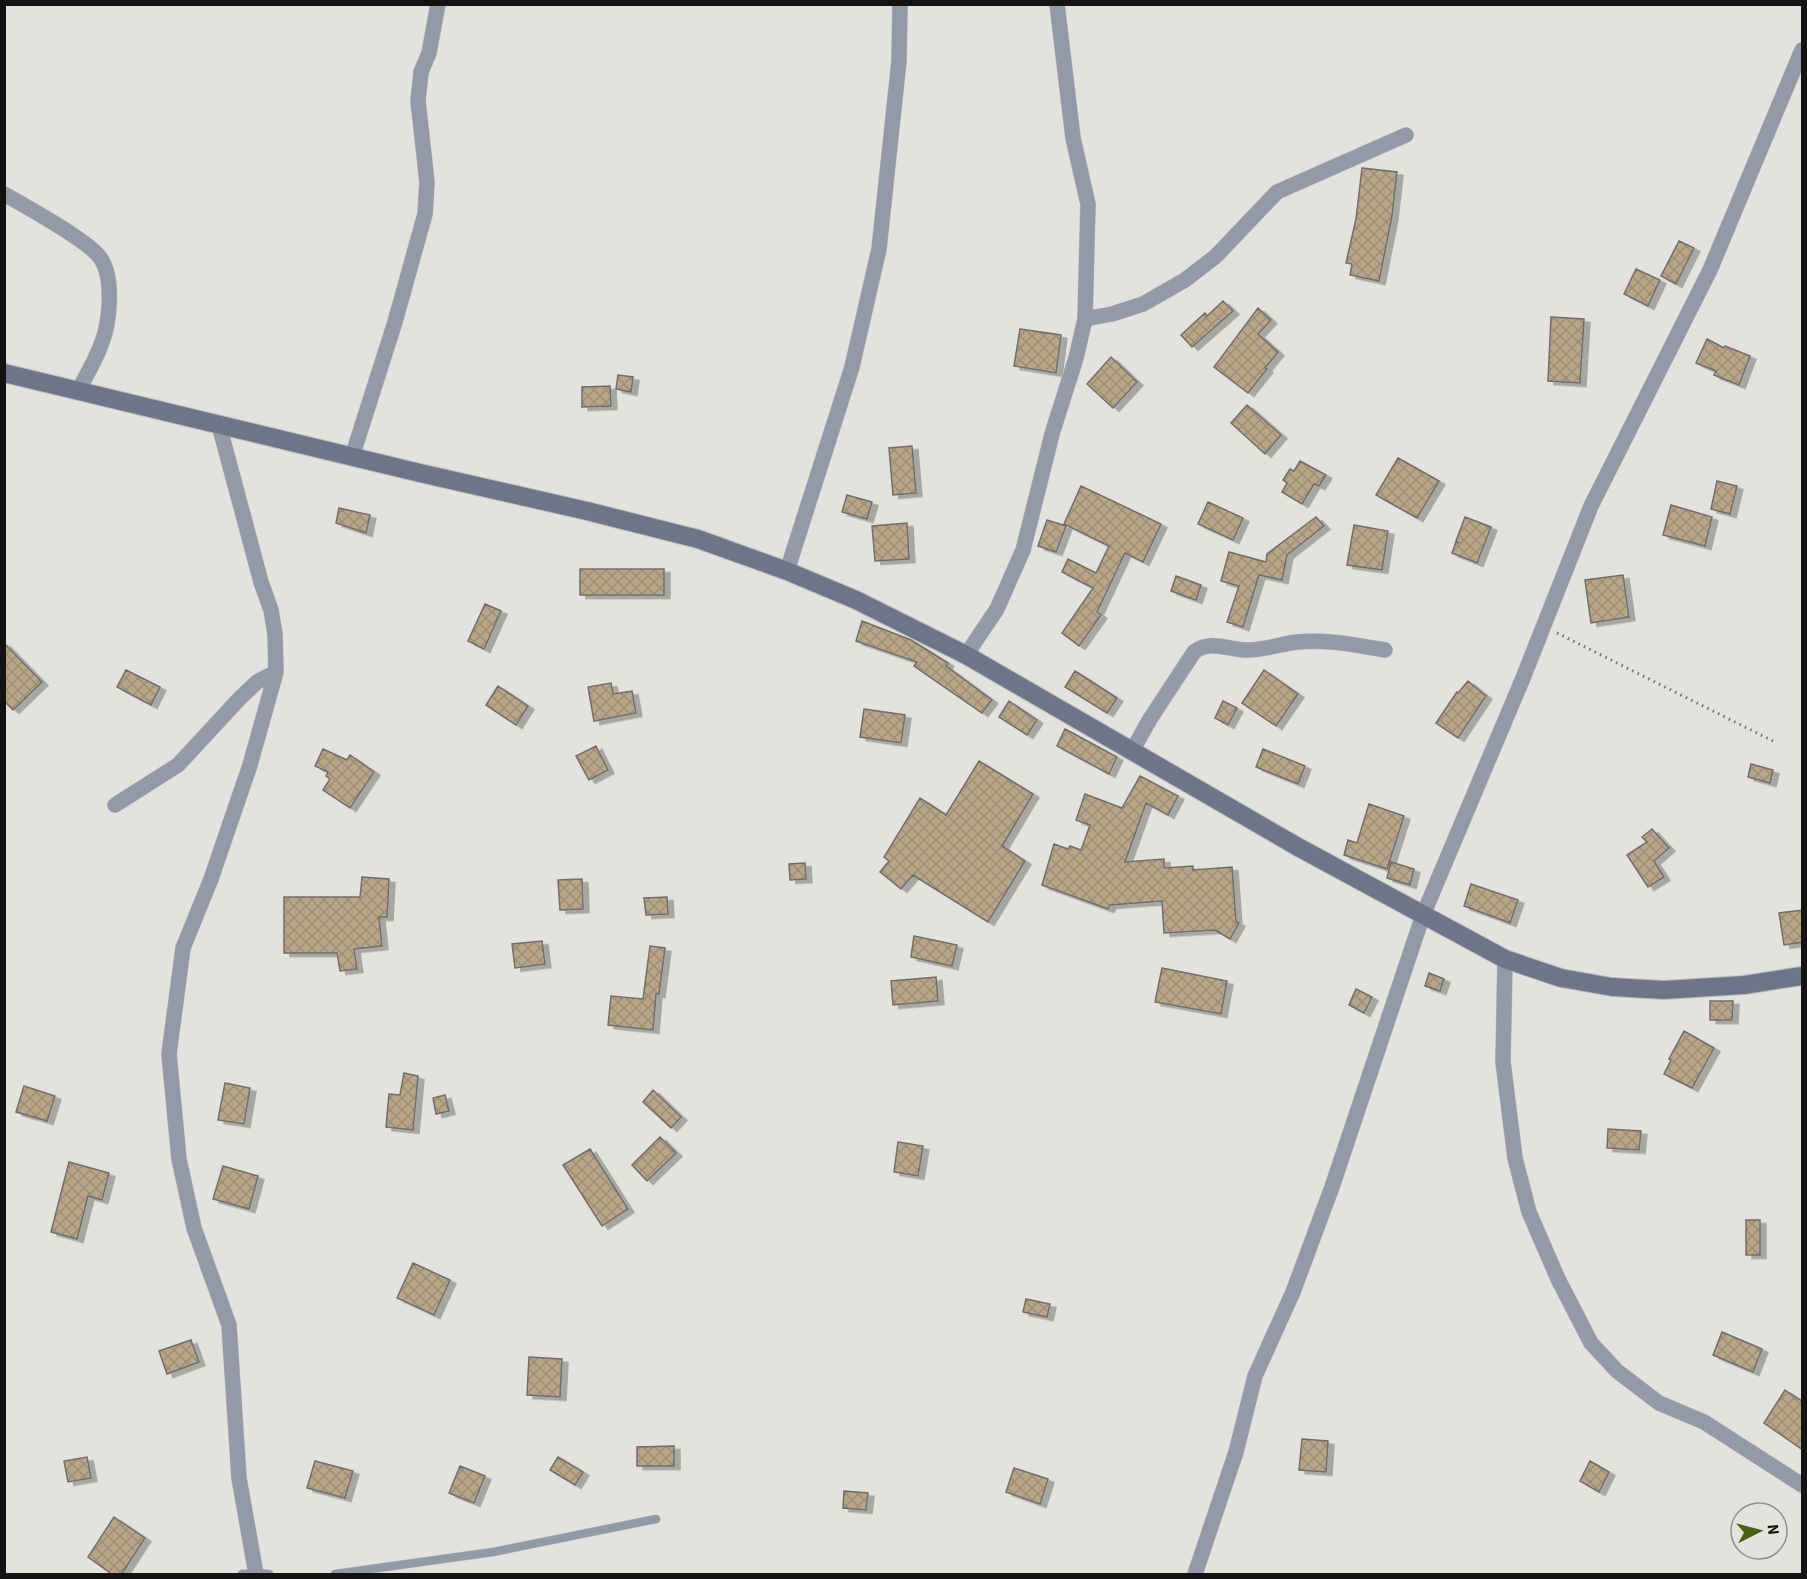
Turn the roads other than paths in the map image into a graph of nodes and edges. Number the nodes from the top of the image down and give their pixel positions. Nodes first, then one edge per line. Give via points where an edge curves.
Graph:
1 (438, 4) edge
2 (900, 4) edge
3 (1057, 4) edge
4 (1803, 50) edge
5 (1406, 135) dead end
6 (4, 194) edge
7 (1085, 320) junction
8 (4, 373) edge
9 (78, 391) junction
10 (219, 425) junction
11 (352, 457) junction
12 (787, 570) junction
13 (1385, 650) dead end
14 (966, 655) junction
15 (276, 672) junction
16 (1132, 751) junction
17 (115, 805) dead end
18 (1423, 915) junction
19 (1505, 959) junction
20 (1803, 976) edge
21 (1803, 1485) edge
22 (656, 1519) dead end
23 (256, 1574) edge
24 (335, 1575) edge
25 (1195, 1575) edge

1 - 11 street via 418,101 428,182 425,214
2 - 12 street via 899,61 879,249 852,367
3 - 7 street via 1073,138 1088,204
4 - 18 street via 1710,270 1591,506
5 - 7 street via 1277,192 1216,256 1185,280 1143,304
6 - 9 street via 87,245 101,258 110,301 102,343
7 - 14 street via 1023,550 997,609
8 - 9 main road
9 - 10 main road
10 - 11 main road
10 - 15 street via 271,610
11 - 12 main road via 698,539
12 - 14 main road
13 - 16 street via 1319,640 1248,650 1201,646
14 - 16 main road
15 - 17 street via 257,682 240,698 178,765
15 - 23 street via 211,879 183,948 169,1054 178,1159 194,1228 229,1325 239,1478
16 - 18 main road
18 - 19 main road
18 - 25 street via 1332,1187 1293,1292 1255,1376 1236,1452
19 - 20 main road via 1562,978 1612,987 1664,990 1744,985
19 - 21 street via 1503,1062 1515,1158 1529,1212 1591,1343 1617,1371 1659,1403 1704,1422
22 - 24 lane via 493,1552

